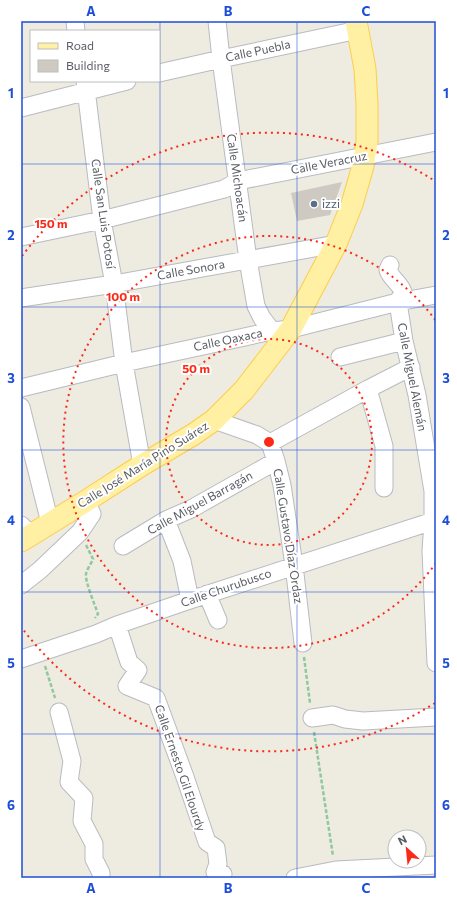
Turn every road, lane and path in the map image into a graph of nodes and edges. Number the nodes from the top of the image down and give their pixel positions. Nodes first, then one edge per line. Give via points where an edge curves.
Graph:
1 (217, 21) edge
2 (357, 26) edge
3 (221, 59) junction
4 (160, 73) edge
5 (119, 82) edge
6 (86, 86) edge
7 (21, 108) edge
8 (436, 142) edge
9 (436, 153) edge
10 (364, 161) junction
11 (234, 187) junction
12 (102, 220) junction
13 (21, 237) edge
14 (336, 244) junction
15 (248, 260) junction
16 (390, 265) dead end
17 (114, 284) junction
18 (436, 295) edge
19 (21, 298) edge
20 (398, 302) junction
21 (281, 330) junction
22 (404, 341) junction
23 (340, 357) dead end
24 (124, 362) junction
25 (411, 367) junction
26 (21, 388) edge
27 (368, 388) junction
28 (21, 407) edge
29 (214, 420) junction
30 (270, 443) junction
31 (276, 461) junction
32 (142, 464) junction
33 (384, 488) dead end
34 (86, 501) junction
35 (166, 520) junction
36 (433, 520) junction
37 (50, 523) junction
38 (80, 532) junction
39 (24, 534) edge
40 (123, 546) dead end
41 (294, 565) junction
42 (21, 585) edge
43 (207, 594) junction
44 (190, 600) junction
45 (218, 620) dead end
46 (117, 625) junction
47 (96, 634) junction
48 (303, 644) dead end
49 (41, 652) junction
50 (21, 659) edge
51 (436, 663) edge
52 (60, 712) joint
53 (436, 717) edge
54 (312, 718) dead end
55 (325, 799) dead end
56 (436, 865) edge
57 (336, 874) edge
58 (101, 878) edge
59 (221, 878) edge
60 (295, 878) edge

1 - 3 street, Calle Michoacán
2 - 3 street, Calle Puebla
2 - 10 main road, Calle José María Pino Suárez via 365,69 367,104
3 - 4 street, Calle Puebla
3 - 11 street, Calle Michoacán
5 - 6 street
6 - 7 street
6 - 12 street, Calle San Luis Potosí
8 - 10 street, Calle Veracruz
9 - 10 street, Calle Veracruz
10 - 11 street, Calle Veracruz
10 - 14 main road, Calle José María Pino Suárez via 352,204
11 - 12 street, Calle Veracruz
11 - 15 street, Calle Michoacán
12 - 13 street, Calle Veracruz
12 - 17 street, Calle San Luis Potosí
14 - 15 street, Calle Sonora
14 - 21 main road, Calle José María Pino Suárez
15 - 17 street, Calle Sonora
15 - 21 street, Calle Michoacán via 256,306 262,318
16 - 20 street, Calle Miguel Alemán via 390,276 403,292
17 - 19 street, Calle Sonora
17 - 24 street, Calle San Luis Potosí
18 - 20 street, Calle Oaxaca
20 - 21 street, Calle Oaxaca
20 - 22 street, Calle Miguel Alemán
21 - 24 street, Calle Oaxaca
21 - 29 main road, Calle José María Pino Suárez via 244,390
22 - 23 street
22 - 25 street, Calle Miguel Alemán
24 - 26 street, Calle Oaxaca
24 - 32 street, Calle San Luis Potosí
25 - 27 street
25 - 36 street, Calle Miguel Alemán via 433,491
27 - 30 street
27 - 33 street via 384,446
28 - 37 street
29 - 30 street via 257,435
29 - 32 main road, Calle José María Pino Suárez
30 - 31 street, Calle Gustavo Díaz Ordaz
31 - 35 street, Calle Miguel Barragán via 191,509
31 - 41 street, Calle Gustavo Díaz Ordaz
32 - 34 main road, Calle José María Pino Suárez
34 - 37 main road, Calle José María Pino Suárez
34 - 38 street via 92,514
35 - 40 street, Calle Miguel Barragán
35 - 44 street via 182,561
36 - 41 street, Calle Churubusco
36 - 51 street, Calle Miguel Alemán via 431,551
37 - 39 main road, Calle José María Pino Suárez
38 - 42 street
38 - 47 path via 93,559 86,575 98,614 94,620
41 - 43 street, Calle Churubusco
41 - 48 street, Calle Gustavo Díaz Ordaz
43 - 44 street, Calle Churubusco
43 - 45 street
44 - 46 street, Calle Churubusco
46 - 47 street, Calle Churubusco
46 - 59 street, Calle Ernesto Gil Elourdy via 129,662 138,670 127,686 156,698 206,842 216,848 218,864 215,872 223,874
47 - 49 street, Calle Churubusco
49 - 50 street, Calle Churubusco
49 - 52 path
52 - 58 street via 72,760 69,782 84,798 82,821 94,844 94,859
53 - 54 street via 363,721 333,715
55 - 57 path
56 - 57 street
57 - 60 street

